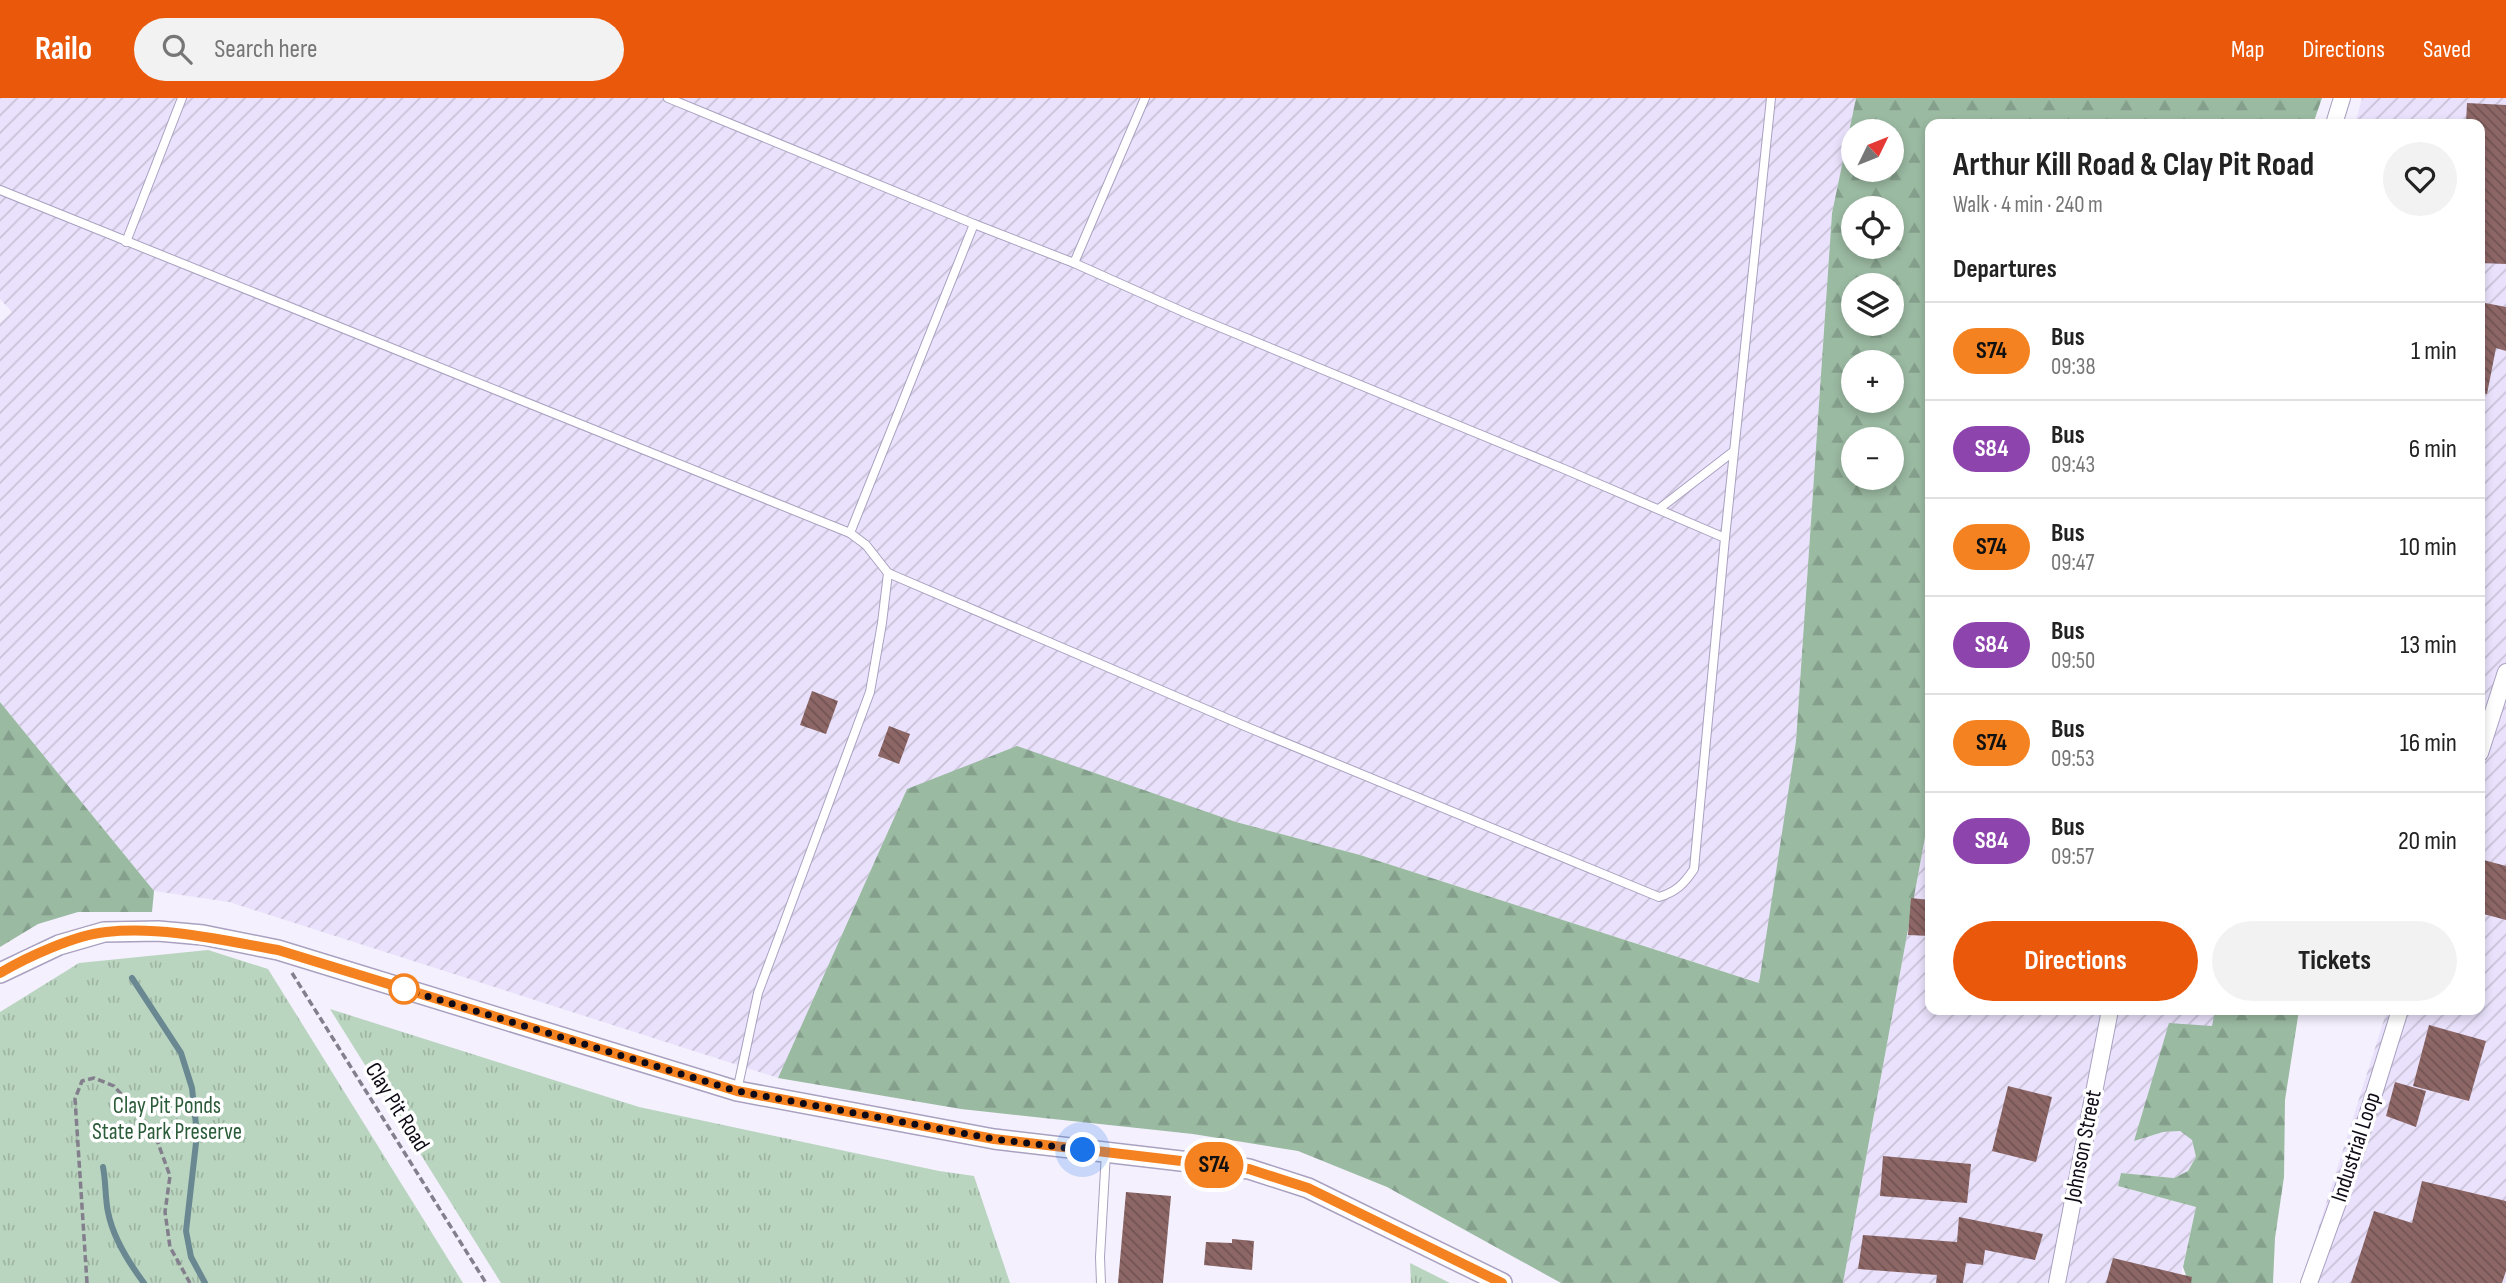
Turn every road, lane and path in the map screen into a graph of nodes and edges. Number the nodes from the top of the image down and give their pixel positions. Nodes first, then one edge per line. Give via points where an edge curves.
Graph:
1 (182, 98) edge
2 (668, 98) edge
3 (1145, 98) edge
4 (1771, 98) edge
5 (2342, 98) edge
6 (2336, 119) edge
7 (0, 190) edge
8 (974, 224) junction
9 (125, 242) junction
10 (1074, 263) junction
11 (1734, 451) junction
12 (1659, 509) junction
13 (850, 533) junction
14 (1725, 538) junction
15 (887, 573) junction
16 (2506, 672) edge
17 (2485, 737) edge
18 (278, 950) junction
19 (0, 972) edge
20 (2109, 1015) edge
21 (2398, 1015) edge
22 (737, 1091) junction
23 (1106, 1153) junction
24 (87, 1283) edge
25 (190, 1283) edge
26 (486, 1283) edge
27 (1101, 1283) edge
28 (1502, 1283) edge
29 (2057, 1283) edge
30 (2309, 1283) edge

1 - 9 lane
2 - 8 lane
3 - 10 lane
4 - 11 lane
5 - 6 street
7 - 9 lane
8 - 10 lane
8 - 13 lane
9 - 13 lane
10 - 12 lane
11 - 12 lane
11 - 14 lane
12 - 14 lane
13 - 15 lane via 866,545
14 - 15 lane via 1694,869 1684,884 1659,897
15 - 22 lane via 870,692 758,993
16 - 17 street
18 - 19 street via 203,935 104,932 60,945
18 - 22 street
18 - 26 path, Clay Pit Road
20 - 29 street, Johnson Street
21 - 30 street, Industrial Loop
22 - 23 street via 994,1139
23 - 27 lane
23 - 28 street via 1249,1169 1308,1188
24 - 25 path via 75,1099 82,1082 94,1078 114,1087 154,1132 170,1176 165,1212 170,1247

